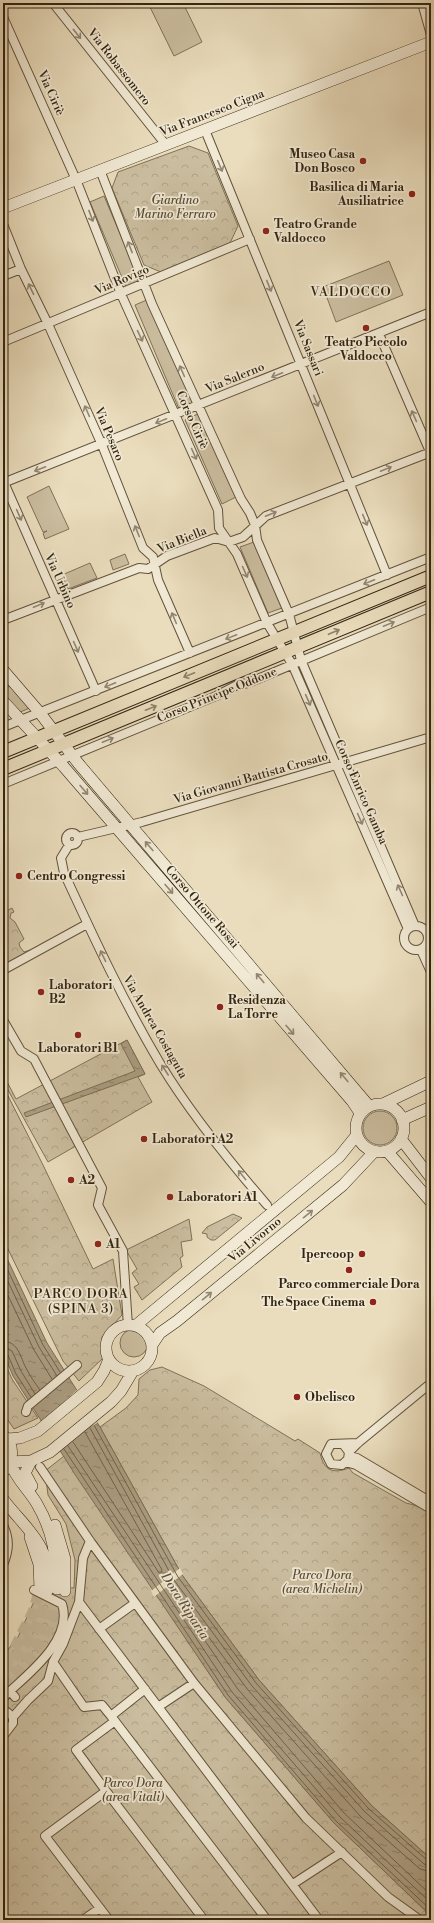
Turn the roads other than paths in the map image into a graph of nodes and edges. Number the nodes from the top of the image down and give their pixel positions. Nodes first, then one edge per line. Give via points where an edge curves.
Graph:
1 (53, 3) edge
2 (422, 3) edge
3 (3, 17) edge
4 (431, 34) edge
5 (431, 42) edge
6 (205, 130) junction
7 (166, 145) junction
8 (100, 170) junction
9 (76, 180) junction
10 (3, 208) edge
11 (3, 224) edge
12 (250, 239) junction
13 (21, 269) junction
14 (3, 276) edge
15 (144, 284) junction
16 (121, 294) junction
17 (431, 312) edge
18 (48, 324) junction
19 (379, 334) junction
20 (3, 342) edge
21 (302, 365) junction
22 (197, 406) junction
23 (177, 415) junction
24 (102, 445) junction
25 (431, 453) edge
26 (3, 482) edge
27 (350, 484) junction
28 (255, 525) junction
29 (229, 542) junction
30 (431, 558) edge
31 (154, 565) junction
32 (387, 575) junction
33 (431, 576) edge
34 (431, 592) edge
35 (55, 599) junction
36 (431, 607) edge
37 (289, 614) junction
38 (3, 620) edge
39 (267, 622) junction
40 (294, 633) junction
41 (277, 639) junction
42 (298, 647) junction
43 (285, 653) junction
44 (190, 654) junction
45 (301, 660) junction
46 (292, 664) junction
47 (3, 670) edge
48 (96, 691) junction
49 (3, 701) edge
50 (40, 713) junction
51 (20, 720) junction
52 (3, 727) edge
53 (54, 731) junction
54 (431, 737) edge
55 (37, 738) junction
56 (63, 744) junction
57 (48, 750) junction
58 (3, 752) edge
59 (72, 755) junction
60 (58, 761) junction
61 (340, 764) junction
62 (3, 769) edge
63 (3, 784) edge
64 (130, 825) junction
65 (116, 828) junction
66 (69, 845) joint
67 (87, 924) junction
68 (412, 928) junction
69 (421, 950) junction
70 (3, 970) edge
71 (431, 972) edge
72 (3, 1020) edge
73 (431, 1081) edge
74 (383, 1104) junction
75 (369, 1106) junction
76 (431, 1107) edge
77 (360, 1113) junction
78 (402, 1120) junction
79 (356, 1136) junction
80 (401, 1140) junction
81 (387, 1151) junction
82 (374, 1152) junction
83 (431, 1178) edge
84 (431, 1202) edge
85 (267, 1205) dead end
86 (131, 1326) junction
87 (152, 1345) junction
88 (109, 1359) junction
89 (77, 1365) dead end
90 (133, 1371) junction
91 (431, 1384) edge
92 (26, 1412) dead end
93 (6, 1437) edge
94 (358, 1442) junction
95 (343, 1444) junction
96 (348, 1457) junction
97 (10, 1462) junction
98 (36, 1464) junction
99 (3, 1472) edge
100 (3, 1498) edge
101 (431, 1502) edge
102 (431, 1509) edge
103 (3, 1525) edge
104 (90, 1541) junction
105 (3, 1565) edge
106 (49, 1590) junction
107 (79, 1602) junction
108 (135, 1603) junction
109 (99, 1628) junction
110 (53, 1662) junction
111 (194, 1683) junction
112 (145, 1690) junction
113 (3, 1698) edge
114 (158, 1707) junction
115 (3, 1717) edge
116 (13, 1718) junction
117 (113, 1719) junction
118 (3, 1736) edge
119 (106, 1791) junction
120 (342, 1852) junction
121 (293, 1884) junction
122 (100, 1908) junction
123 (83, 1920) edge
124 (109, 1920) edge
125 (204, 1920) edge
126 (267, 1920) edge
127 (319, 1920) edge
128 (420, 1920) edge

1 -> 7 street, Via Robassomero
2 - 4 street
3 - 9 street, Via Ciriè
5 - 6 street, Via Francesco Cigna
6 - 7 street, Via Francesco Cigna
6 -> 12 street, Via Sassari
7 - 8 street, Via Francesco Cigna
8 - 9 street, Via Francesco Cigna
15 -> 8 street, Corso Ciriè
9 - 10 street, Via Francesco Cigna
9 -> 16 street, Corso Ciriè
11 - 13 street, Via Pesaro
12 - 15 street, Via Rovigo
12 -> 21 street, Via Sassari
13 - 14 street
18 -> 13 street, Via Pesaro
15 - 16 street, Via Rovigo
22 -> 15 street, Corso Ciriè
16 - 18 street, Via Rovigo
16 -> 23 street, Corso Ciriè
17 - 19 street, Via Salerno
18 - 20 street, Via Rovigo
24 -> 18 street, Via Pesaro
19 - 21 street, Via Salerno
25 -> 19 street
21 -> 22 street, Via Salerno
21 -> 27 street, Via Sassari
22 - 23 street, Via Salerno
22 - 28 street, Corso Ciriè
23 -> 24 street, Via Salerno
23 -> 29 street, Corso Ciriè via 218,510 219,528
24 -> 26 street, Via Salerno
31 -> 24 street, Via Pesaro via 153,557 143,548
27 -> 25 street
26 -> 35 street, Via Urbino
28 -> 27 street via 266,516
27 -> 32 street, Via Sassari
28 - 29 street via 243,537
28 - 37 street, Corso Ciriè via 258,540
29 - 31 street, Via Biella via 215,538 167,556
29 -> 39 street, Corso Ciriè via 237,554
30 - 32 street
31 - 35 street, Via Biella via 148,569 139,568
44 -> 31 street, Via Pesaro
32 -> 37 street
33 - 40 main road
42 -> 34 main road, Corso Principe Oddone
38 -> 35 street, Via Biella
35 -> 48 street, Via Urbino
45 -> 36 street, Corso Principe Oddone
37 - 39 street
37 - 40 street, Corso Ciriè
39 - 41 street, Corso Ciriè
39 -> 44 street
40 - 41 main road
40 - 42 street, Corso Ciriè
41 - 43 street, Corso Ciriè
41 -> 53 main road
42 - 43 main road, Corso Principe Oddone
42 - 45 street, Corso Ciriè
43 - 46 street, Corso Ciriè
56 -> 43 main road, Corso Principe Oddone
44 -> 48 street
45 - 46 street, Corso Principe Oddone
45 - 61 street, Corso Enrico Gamba
59 -> 46 street, Corso Principe Oddone via 216,696 231,687 248,683
46 -> 61 street, Corso Enrico Gamba
47 - 50 street, Corso Ottone Rosai
48 - 50 street
49 - 51 street, Corso Ottone Rosai
50 - 51 street
50 - 53 street, Corso Ottone Rosai
51 - 52 street
51 - 55 street, Corso Ottone Rosai
53 - 55 main road
53 - 56 street, Corso Ottone Rosai
54 - 61 street, Via Giovanni Battista Crosato
55 - 57 street, Corso Ottone Rosai
55 - 58 main road
56 - 57 main road, Corso Principe Oddone
56 - 59 street, Corso Ottone Rosai
57 - 60 street, Corso Ottone Rosai
57 - 62 main road, Corso Principe Oddone
59 - 60 street, Corso Principe Oddone
59 - 64 street, Corso Ottone Rosai
60 - 63 street, Corso Principe Oddone
60 -> 65 street, Corso Ottone Rosai
61 - 64 street, Via Giovanni Battista Crosato
61 - 68 street, Corso Enrico Gamba
64 - 65 street, Via Giovanni Battista Crosato
75 -> 64 street, Corso Ottone Rosai
65 - 66 street, Via Giovanni Battista Crosato via 78,837 75,844
65 -> 77 street, Corso Ottone Rosai
66 - 67 street, Via Andrea Costaguta via 61,858 62,867
67 - 70 street
85 -> 67 street, Via Andrea Costaguta via 211,1136 170,1078 129,1007
68 - 69 street via 404,939 406,945 414,950
68 - 69 street via 424,929 428,934 427,945
69 - 71 street
72 - 86 street via 21,1051 34,1060 102,1188 98,1205 123,1251
73 - 74 street
74 - 75 street
74 - 78 street via 395,1110
75 - 77 street
76 - 78 street
77 - 79 street via 355,1125
78 - 80 street via 404,1132
79 - 82 street via 364,1147
79 - 86 street, Via Livorno via 345,1152 332,1164
80 - 81 street
80 - 83 street
81 - 82 street
81 - 84 street
87 -> 82 street, Via Livorno via 160,1333 343,1184
86 - 87 street via 145,1333
86 - 88 street via 116,1330 109,1339
87 - 90 street via 148,1362
88 - 90 street via 120,1369
88 - 93 street via 101,1376 38,1431 24,1437
89 - 92 street via 28,1406
90 - 98 street via 117,1396
91 - 94 street
93 - 97 street via 12,1450
94 - 95 street
94 - 96 street
95 - 96 street
95 - 96 street via 335,1443 328,1447 326,1458 334,1465
96 - 101 street via 358,1458
96 - 102 street via 356,1465
97 - 98 street
97 - 99 street
97 - 106 street via 48,1528 55,1557
98 - 104 street
98 - 106 street via 26,1469 25,1476 52,1517 65,1559
100 - 106 street via 42,1547 47,1563
103 - 105 street via 8,1535
104 - 107 street via 83,1558
104 - 108 street
106 - 113 street via 62,1604 66,1614 58,1636 48,1654 13,1694
107 - 109 street
107 - 110 street via 63,1644
108 - 109 street
108 - 111 street
109 - 112 street
110 - 116 street via 48,1681
110 - 117 street via 84,1707 102,1704
111 - 114 street
111 - 120 street via 306,1818
112 - 114 street
112 - 117 street
114 - 121 street
115 - 116 street via 7,1712
116 - 118 street via 13,1723
117 - 119 street via 76,1750
117 - 126 street
119 - 122 street via 45,1836
119 - 125 street
120 - 121 street
120 - 128 street via 388,1897
121 - 127 street
122 - 123 street
122 - 124 street

